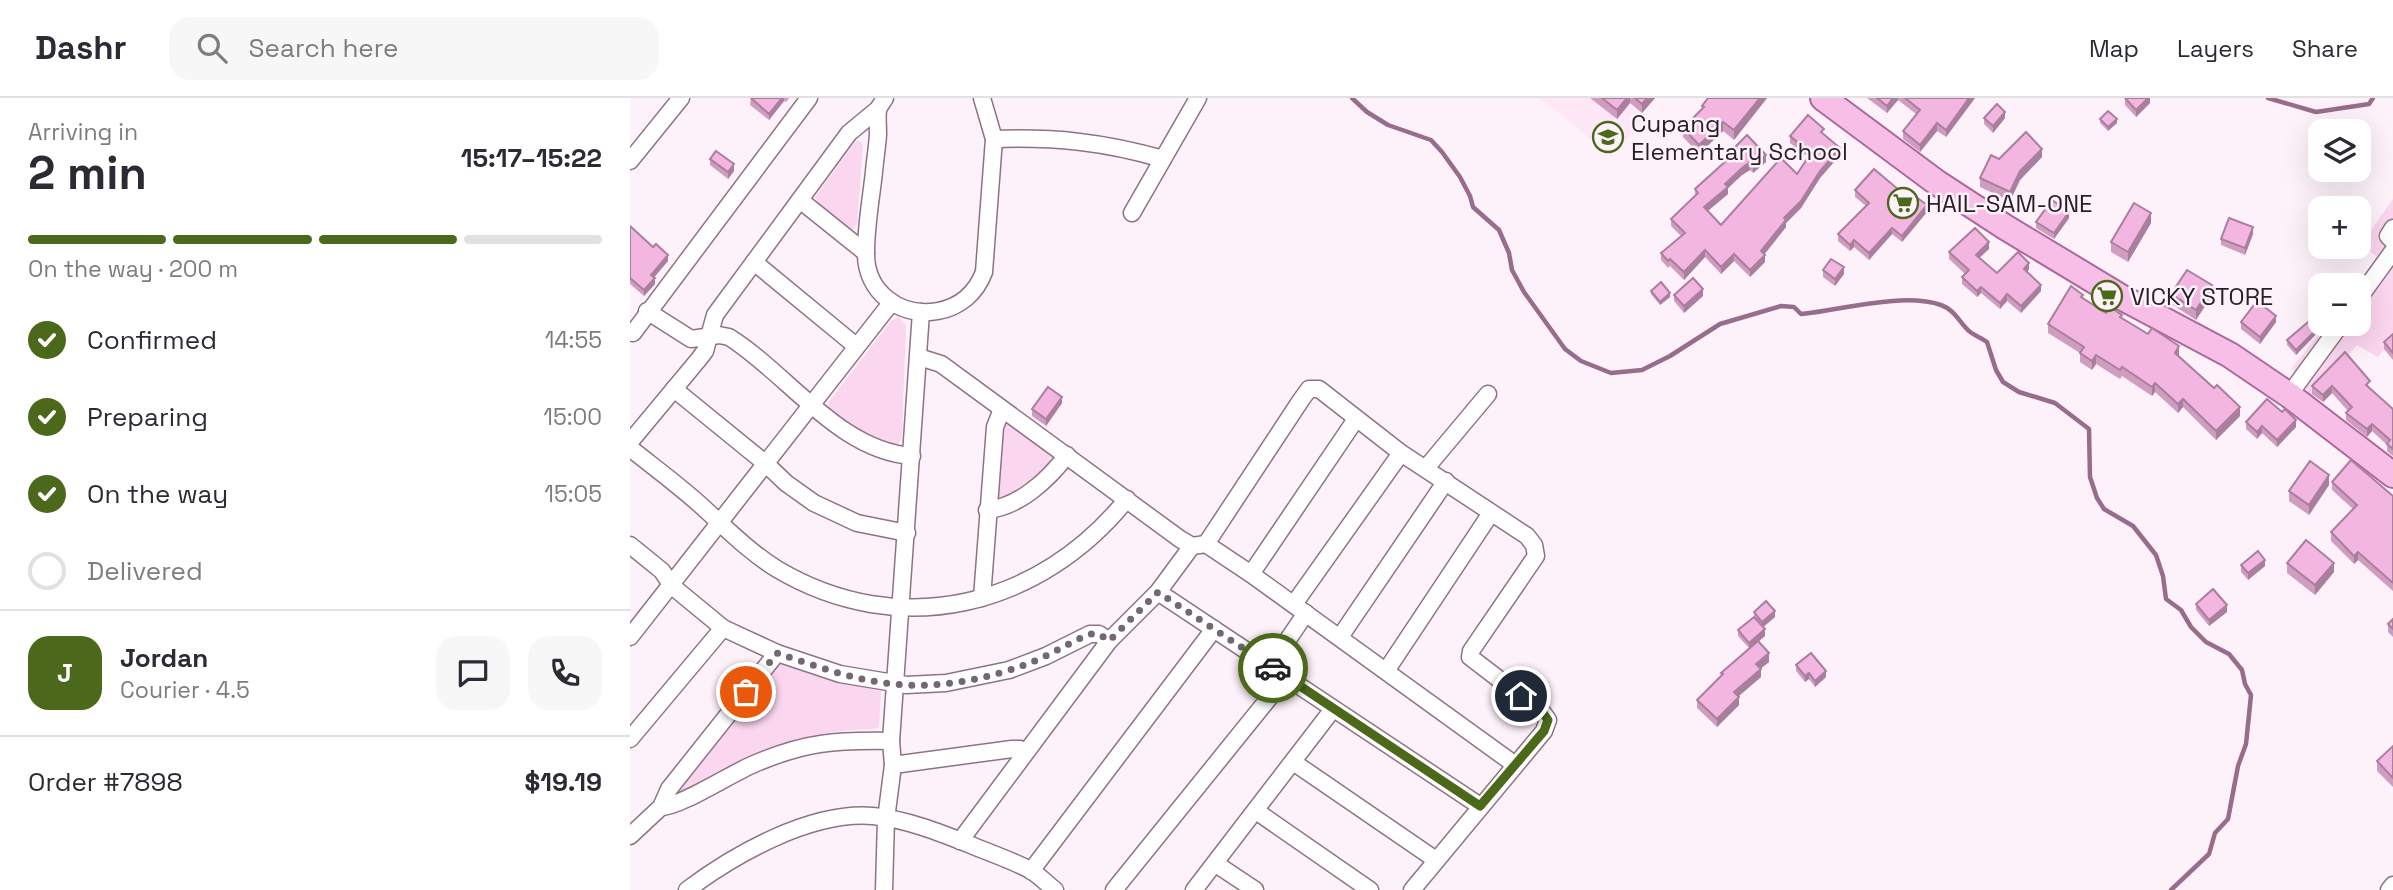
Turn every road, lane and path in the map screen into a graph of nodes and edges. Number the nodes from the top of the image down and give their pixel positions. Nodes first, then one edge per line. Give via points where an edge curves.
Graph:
1 (681, 98) edge
2 (809, 98) edge
3 (982, 98) edge
4 (1198, 98) edge
5 (1823, 98) edge
6 (882, 103) edge
7 (994, 139) junction
8 (632, 155) edge
9 (1163, 159) junction
10 (800, 200) junction
11 (1132, 213) dead end
12 (2393, 229) edge
13 (2393, 241) edge
14 (2393, 251) edge
15 (866, 253) junction
16 (754, 262) junction
17 (2371, 281) edge
18 (891, 303) junction
19 (647, 311) junction
20 (921, 312) junction
21 (631, 335) edge
22 (2332, 336) edge
23 (708, 337) junction
24 (856, 345) junction
25 (919, 357) junction
26 (674, 389) junction
27 (1488, 394) dead end
28 (2289, 395) junction
29 (811, 403) junction
30 (1002, 409) junction
31 (1356, 419) junction
32 (630, 442) edge
33 (630, 448) edge
34 (1401, 453) junction
35 (912, 456) junction
36 (1067, 456) junction
37 (765, 463) junction
38 (1426, 468) junction
39 (2393, 475) edge
40 (1446, 481) junction
41 (1127, 499) junction
42 (987, 510) junction
43 (1491, 513) junction
44 (718, 522) junction
45 (907, 533) junction
46 (630, 545) edge
47 (1199, 545) junction
48 (1251, 574) junction
49 (672, 586) junction
50 (1158, 592) junction
51 (982, 598) junction
52 (901, 608) junction
53 (1300, 609) junction
54 (723, 628) junction
55 (1214, 629) junction
56 (630, 637) edge
57 (1340, 637) junction
58 (1109, 641) junction
59 (777, 653) junction
60 (1270, 666) junction
61 (1386, 671) junction
62 (1286, 677) junction
63 (895, 684) junction
64 (1333, 709) junction
65 (630, 739) edge
66 (891, 741) junction
67 (1025, 752) junction
68 (1293, 762) junction
69 (1514, 764) junction
70 (892, 765) junction
71 (1480, 806) junction
72 (662, 807) junction
73 (1256, 811) junction
74 (886, 819) junction
75 (630, 836) edge
76 (960, 841) junction
77 (1436, 860) junction
78 (1216, 864) junction
79 (1031, 871) junction
80 (2393, 885) edge
81 (687, 890) edge
82 (884, 890) edge
83 (1055, 890) edge
84 (1114, 890) edge
85 (1194, 890) edge
86 (1255, 890) edge
87 (1370, 890) edge
88 (1412, 890) edge
89 (2389, 890) edge

1 - 8 street
2 - 19 street
3 - 7 street
4 - 9 street
5 - 28 main road via 2004,227 2121,297 2212,343
6 - 10 street via 854,128
6 - 15 street
7 - 9 street via 1085,141
7 - 20 street via 981,281 961,302
9 - 11 street
10 - 15 street
10 - 16 street
12 - 13 street via 2388,236
14 - 17 street
15 - 18 street via 875,284
16 - 23 street via 715,315
16 - 24 street
18 - 20 street
18 - 24 street
19 - 21 street
19 - 23 street via 687,337
20 - 25 street
22 - 28 street
23 - 26 street via 705,351
23 - 29 street via 729,337
24 - 29 street
25 - 30 street via 941,364
25 - 35 street
26 - 32 street
26 - 37 street
27 - 38 street
28 - 39 main road
29 - 35 street via 864,444
29 - 37 street
30 - 36 street
30 - 42 street via 995,427
31 - 34 street
31 - 47 street via 1319,389 1309,389
31 - 48 street
33 - 44 street
34 - 38 street
34 - 53 street
35 - 45 street
36 - 41 street
36 - 42 street via 1022,497
37 - 44 street
37 - 45 street via 830,512 869,527
38 - 40 street
40 - 43 street
40 - 57 street
41 - 47 street
41 - 51 street via 1101,530 1059,563 1023,584
42 - 51 street
43 - 61 street
43 - 69 street via 1527,536 1536,556 1470,657 1548,720 1544,731
44 - 49 street
44 - 52 street via 774,567 806,584 862,602
45 - 52 street
46 - 49 street via 662,570
47 - 48 street
47 - 50 street
48 - 53 street
49 - 54 street
49 - 56 street
50 - 55 street
50 - 58 street
51 - 52 street via 947,606
52 - 63 street
53 - 57 street
53 - 60 street
54 - 59 street
54 - 65 street
55 - 60 street
55 - 79 street
57 - 61 street
58 - 63 street via 1096,632 988,676
58 - 67 street
59 - 63 street via 840,674
59 - 72 street via 668,789
60 - 62 street
61 - 69 street
62 - 64 street
62 - 84 street
63 - 66 street
64 - 68 street
64 - 71 street
66 - 70 street
66 - 72 street via 840,740 787,751
67 - 70 street via 1012,749
67 - 76 street
68 - 73 street
68 - 77 street
69 - 71 street
70 - 74 street
71 - 77 street
72 - 75 street
73 - 78 street
73 - 87 street
74 - 76 street
74 - 81 street via 830,819 795,830
74 - 82 street
76 - 79 street
77 - 88 street
78 - 85 street
78 - 86 street
79 - 83 street
80 - 89 street

